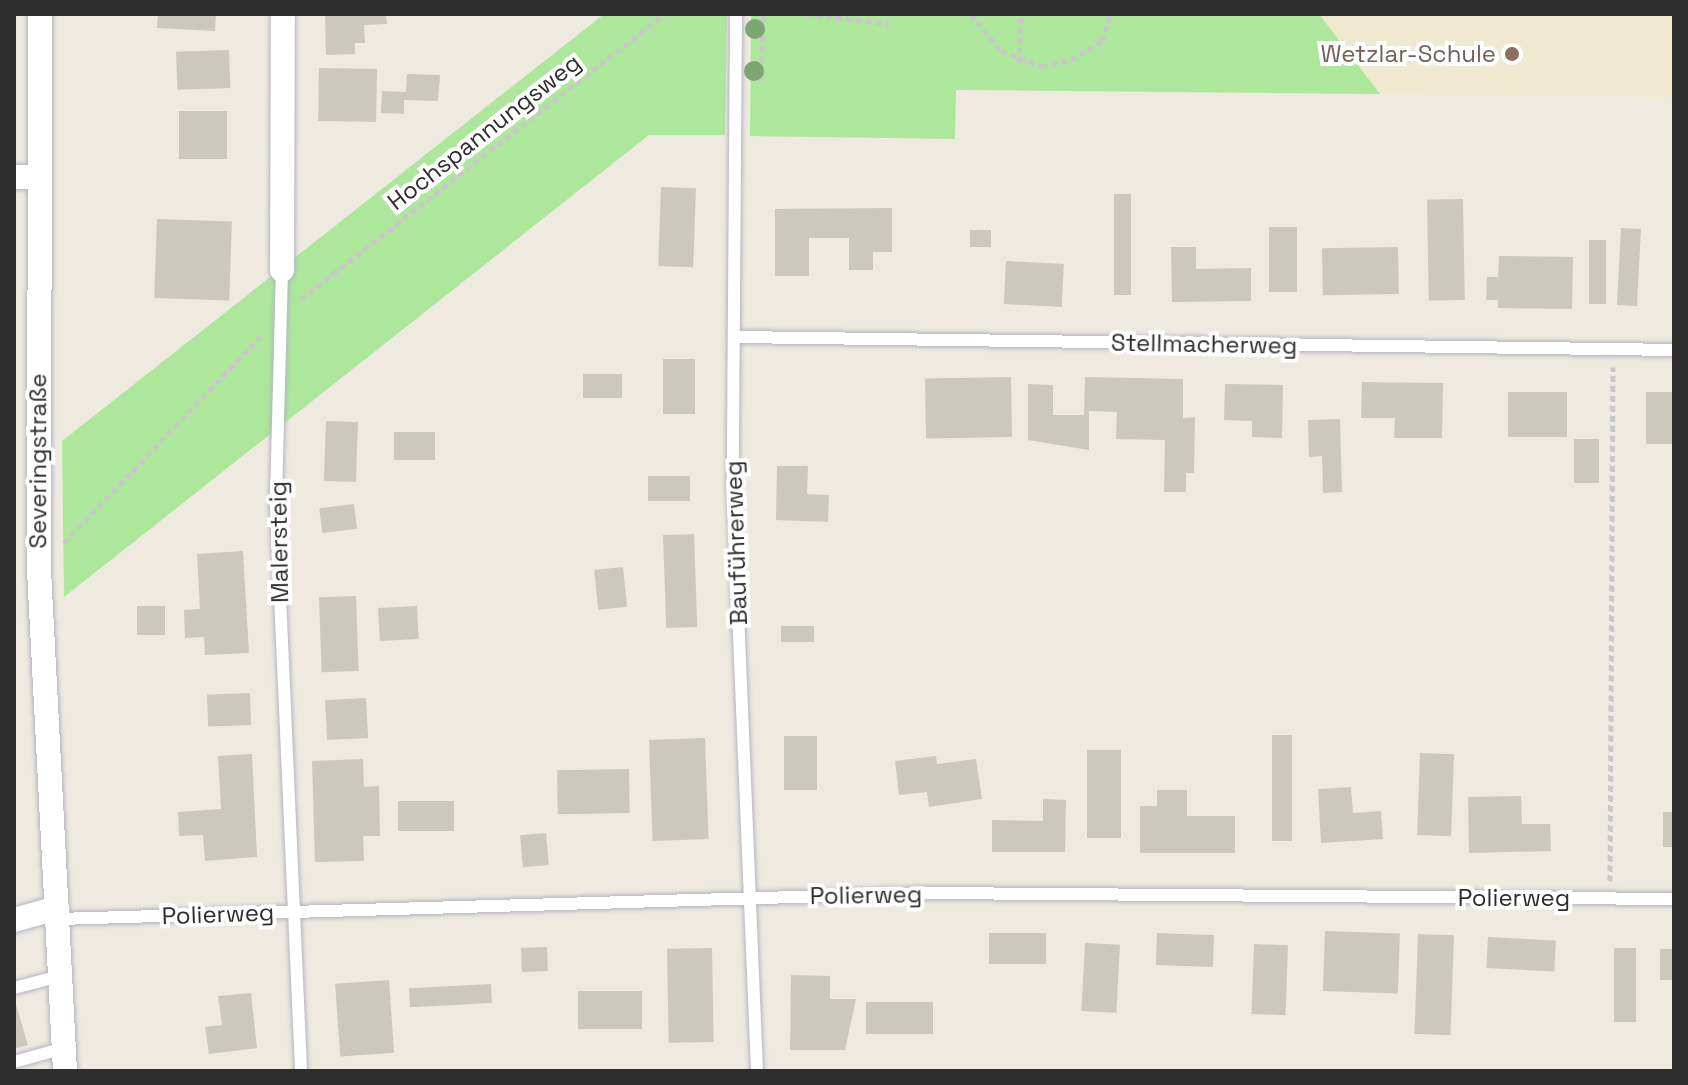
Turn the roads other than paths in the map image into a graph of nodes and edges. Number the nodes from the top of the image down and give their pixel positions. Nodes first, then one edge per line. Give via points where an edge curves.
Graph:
1 (40, 14) edge
2 (283, 14) edge
3 (736, 14) edge
4 (26, 177) edge
5 (282, 270) joint
6 (735, 337) junction
7 (1674, 350) edge
8 (751, 897) junction
9 (1674, 899) edge
10 (292, 911) junction
11 (58, 914) junction
12 (14, 920) edge
13 (60, 976) junction
14 (14, 988) edge
15 (64, 1060) edge
16 (14, 1062) edge
17 (301, 1070) edge
18 (757, 1071) edge

1 - 4 street, Severingstraße
2 - 5 street, Malersteig
3 - 6 lane, Bauführerweg
4 - 11 street, Severingstraße via 39,570
5 - 10 lane, Malersteig via 276,506
6 - 7 lane, Stellmacherweg
6 - 8 lane, Bauführerweg via 733,491
8 - 9 lane, Polierweg
8 - 10 lane, Polierweg
8 - 18 lane, Bauführerweg
10 - 11 lane, Polierweg
10 - 17 lane, Malersteig
11 - 12 street
11 - 13 street, Severingstraße
13 - 14 lane
13 - 15 street, Severingstraße
15 - 16 lane

